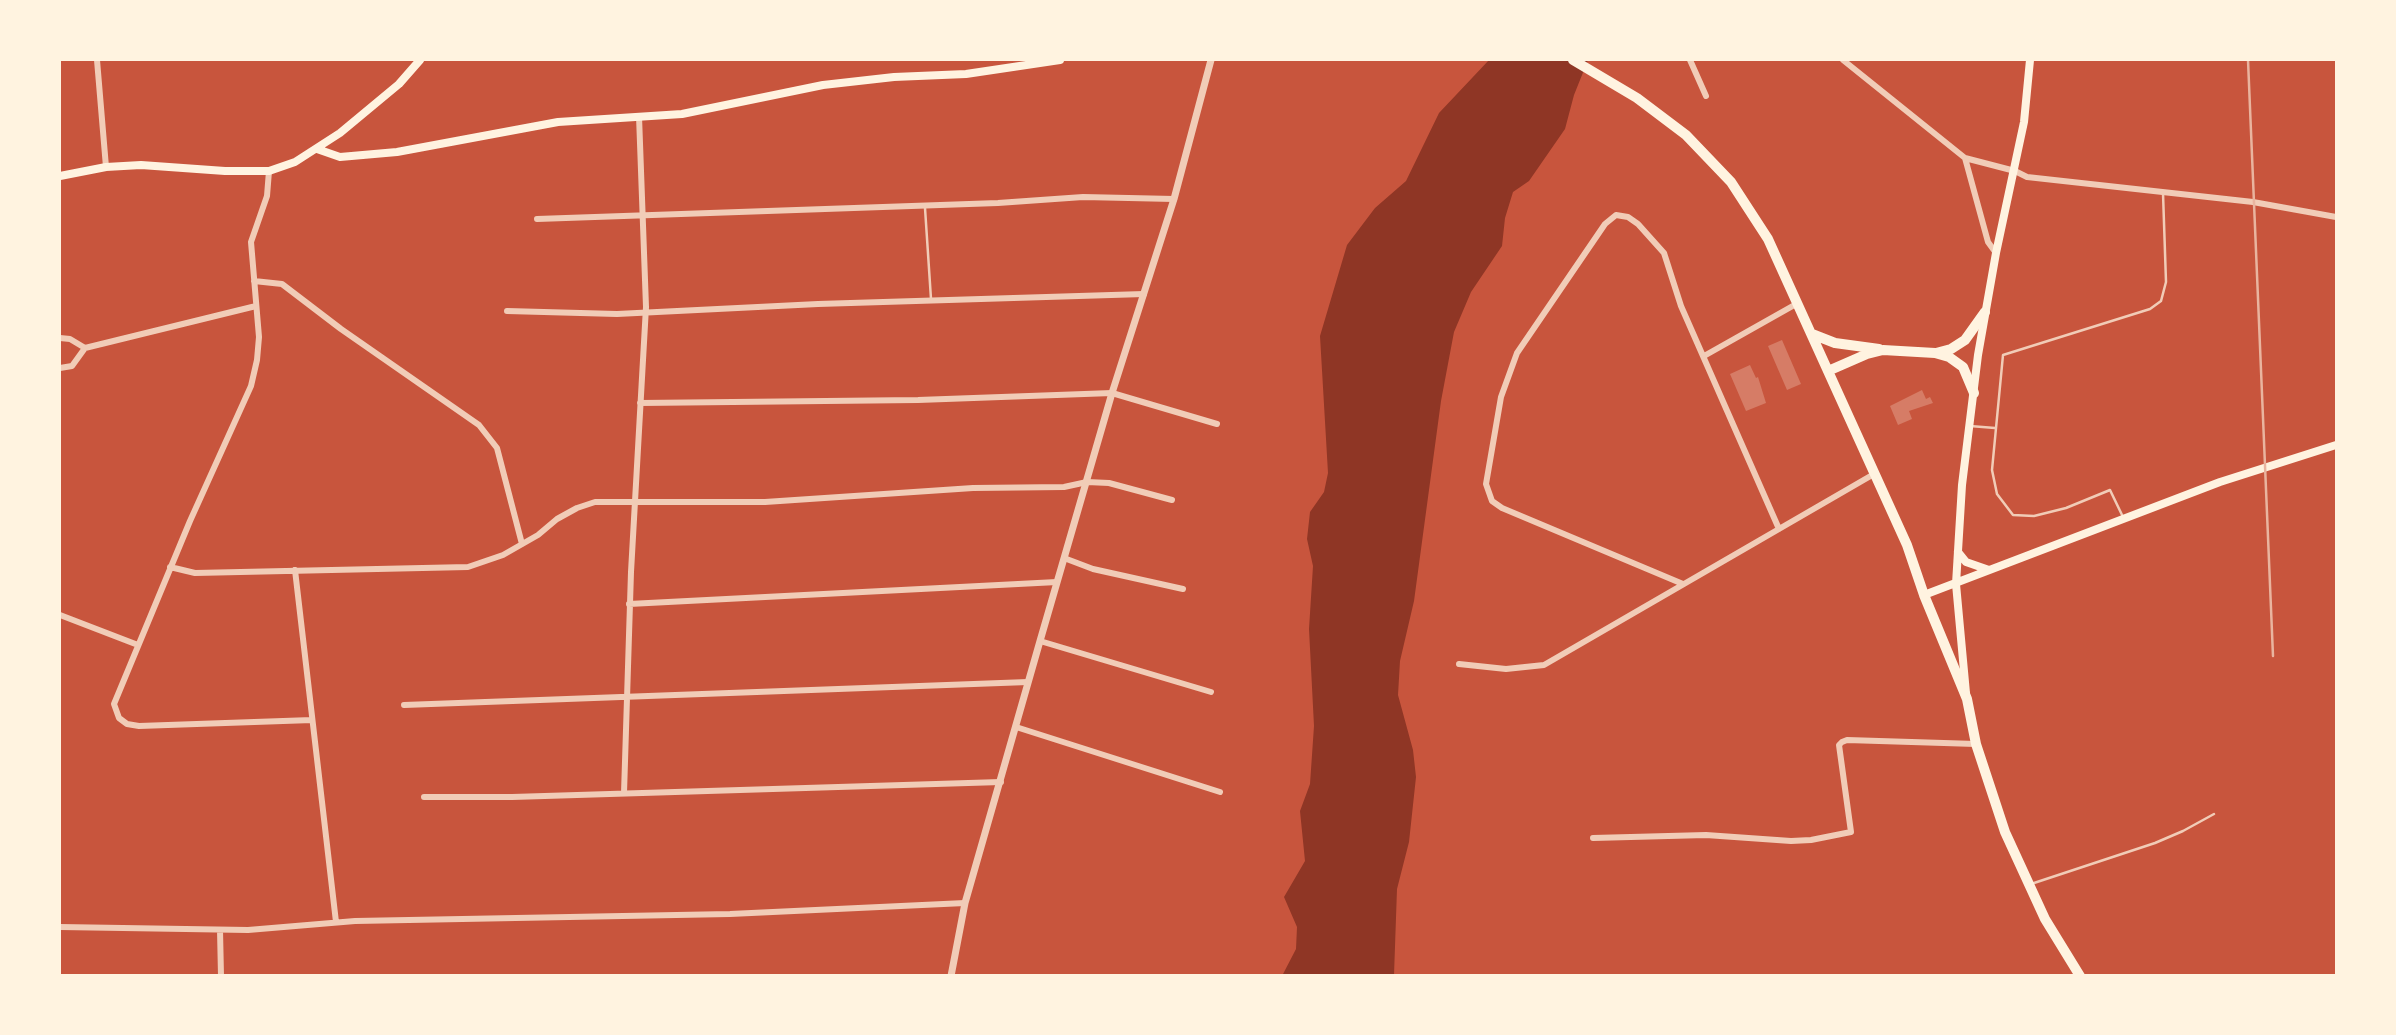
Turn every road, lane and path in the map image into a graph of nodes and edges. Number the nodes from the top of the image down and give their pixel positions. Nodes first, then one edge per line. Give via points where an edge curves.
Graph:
1 (97, 60) edge
2 (420, 60) edge
3 (1060, 60) edge
4 (1211, 60) edge
5 (1573, 60) edge
6 (1690, 60) edge
7 (1843, 60) edge
8 (2030, 60) edge
9 (1706, 96) dead end
10 (639, 117) junction
11 (317, 149) junction
12 (1965, 158) junction
13 (106, 167) junction
14 (270, 171) junction
15 (2015, 171) junction
16 (60, 176) edge
17 (2162, 193) junction
18 (1174, 199) junction
19 (925, 205) junction
20 (642, 217) junction
21 (2336, 217) edge
22 (537, 219) dead end
23 (1996, 253) junction
24 (254, 281) junction
25 (1144, 294) junction
26 (931, 301) junction
27 (1798, 303) junction
28 (257, 306) junction
29 (507, 311) dead end
30 (646, 311) junction
31 (1984, 312) junction
32 (1812, 334) junction
33 (60, 338) edge
34 (85, 348) junction
35 (1883, 350) junction
36 (1935, 353) junction
37 (1704, 356) junction
38 (60, 368) edge
39 (1828, 371) junction
40 (1112, 393) junction
41 (1974, 393) junction
42 (640, 403) junction
43 (1217, 424) dead end
44 (1970, 426) junction
45 (1996, 429) junction
46 (2336, 444) edge
47 (1874, 474) junction
48 (1087, 481) junction
49 (1172, 500) dead end
50 (634, 501) junction
51 (2124, 520) junction
52 (1779, 528) junction
53 (522, 544) junction
54 (1958, 552) junction
55 (1064, 558) junction
56 (170, 567) junction
57 (295, 570) junction
58 (1989, 570) junction
59 (1057, 582) junction
60 (1683, 584) junction
61 (1956, 584) junction
62 (1183, 589) dead end
63 (1924, 595) junction
64 (629, 604) junction
65 (60, 615) edge
66 (1040, 641) junction
67 (138, 645) junction
68 (1459, 664) dead end
69 (1028, 682) junction
70 (1211, 692) dead end
71 (626, 696) junction
72 (1967, 699) junction
73 (404, 705) dead end
74 (312, 720) junction
75 (1016, 727) junction
76 (1976, 744) junction
77 (1001, 782) junction
78 (1220, 792) dead end
79 (624, 793) junction
80 (424, 797) dead end
81 (2214, 814) dead end
82 (1593, 838) dead end
83 (2028, 885) junction
84 (965, 903) junction
85 (336, 922) junction
86 (60, 927) edge
87 (220, 930) junction
88 (221, 975) edge
89 (951, 975) edge
90 (2080, 975) edge

1 - 13 street
2 - 11 main road via 399,84
3 - 10 main road via 966,74 823,85 682,114
4 - 18 street
5 - 27 main road via 1655,110 1714,162 1751,210
6 - 9 street
7 - 12 street
8 - 15 main road
10 - 11 main road via 558,122 362,156 340,157
10 - 20 street
11 - 14 main road
12 - 15 street
12 - 23 street via 1988,242
13 - 14 main road
13 - 16 main road
14 - 24 street via 251,242
15 - 17 street via 2027,177
15 - 23 main road
17 - 21 street
17 - 45 lane via 2166,282 2161,301 2150,309 2003,355
18 - 19 street via 1083,197
18 - 25 street
19 - 20 street
19 - 26 lane
20 - 22 street
20 - 30 street
23 - 31 main road
24 - 28 street
24 - 53 street via 282,284 480,425 497,448
25 - 26 street
25 - 40 street
26 - 30 street
27 - 32 main road
27 - 37 street
28 - 34 street
28 - 56 street via 259,337 251,386
29 - 30 street
30 - 42 street
31 - 36 main road via 1965,340
31 - 41 main road
32 - 35 main road via 1835,343
32 - 39 main road
33 - 34 street
34 - 38 street via 72,366
35 - 36 main road
35 - 39 main road
36 - 41 main road via 1963,367
37 - 52 street
37 - 60 street via 1664,253 1638,224 1616,215 1605,224 1517,353 1501,397 1487,471 1489,494 1502,508
39 - 47 main road
40 - 42 street via 904,401
40 - 43 street
40 - 48 street
41 - 44 main road
42 - 50 street
44 - 45 lane
44 - 54 main road
45 - 51 lane via 1992,470 1997,494 2014,515 2034,516 2066,508 2110,489
46 - 51 main road
47 - 52 street
47 - 63 main road
48 - 49 street
48 - 50 street via 765,502
48 - 55 street
50 - 53 street via 595,502 576,508
50 - 64 street
51 - 58 main road
52 - 60 street
53 - 57 street via 468,567
54 - 58 main road via 1966,562
54 - 61 main road
55 - 59 street
55 - 62 street
56 - 57 street via 193,573
56 - 67 street
57 - 74 street
58 - 61 main road
59 - 64 street
59 - 66 street
60 - 68 street via 1544,665 1506,669
61 - 63 main road
61 - 72 main road
63 - 72 main road
64 - 71 street
65 - 67 street
66 - 69 street
66 - 70 street
67 - 74 street via 114,701 117,716 127,724
69 - 71 street
69 - 75 street
71 - 73 street
71 - 79 street
72 - 76 main road
74 - 85 street
75 - 77 street
75 - 78 street
76 - 82 street via 1842,742 1852,832 1791,841 1706,835
76 - 83 main road
77 - 79 street
77 - 84 street
79 - 80 street
81 - 83 lane via 2155,843
83 - 90 main road
84 - 85 street via 730,914
84 - 89 street
85 - 87 street
86 - 87 street
87 - 88 street

